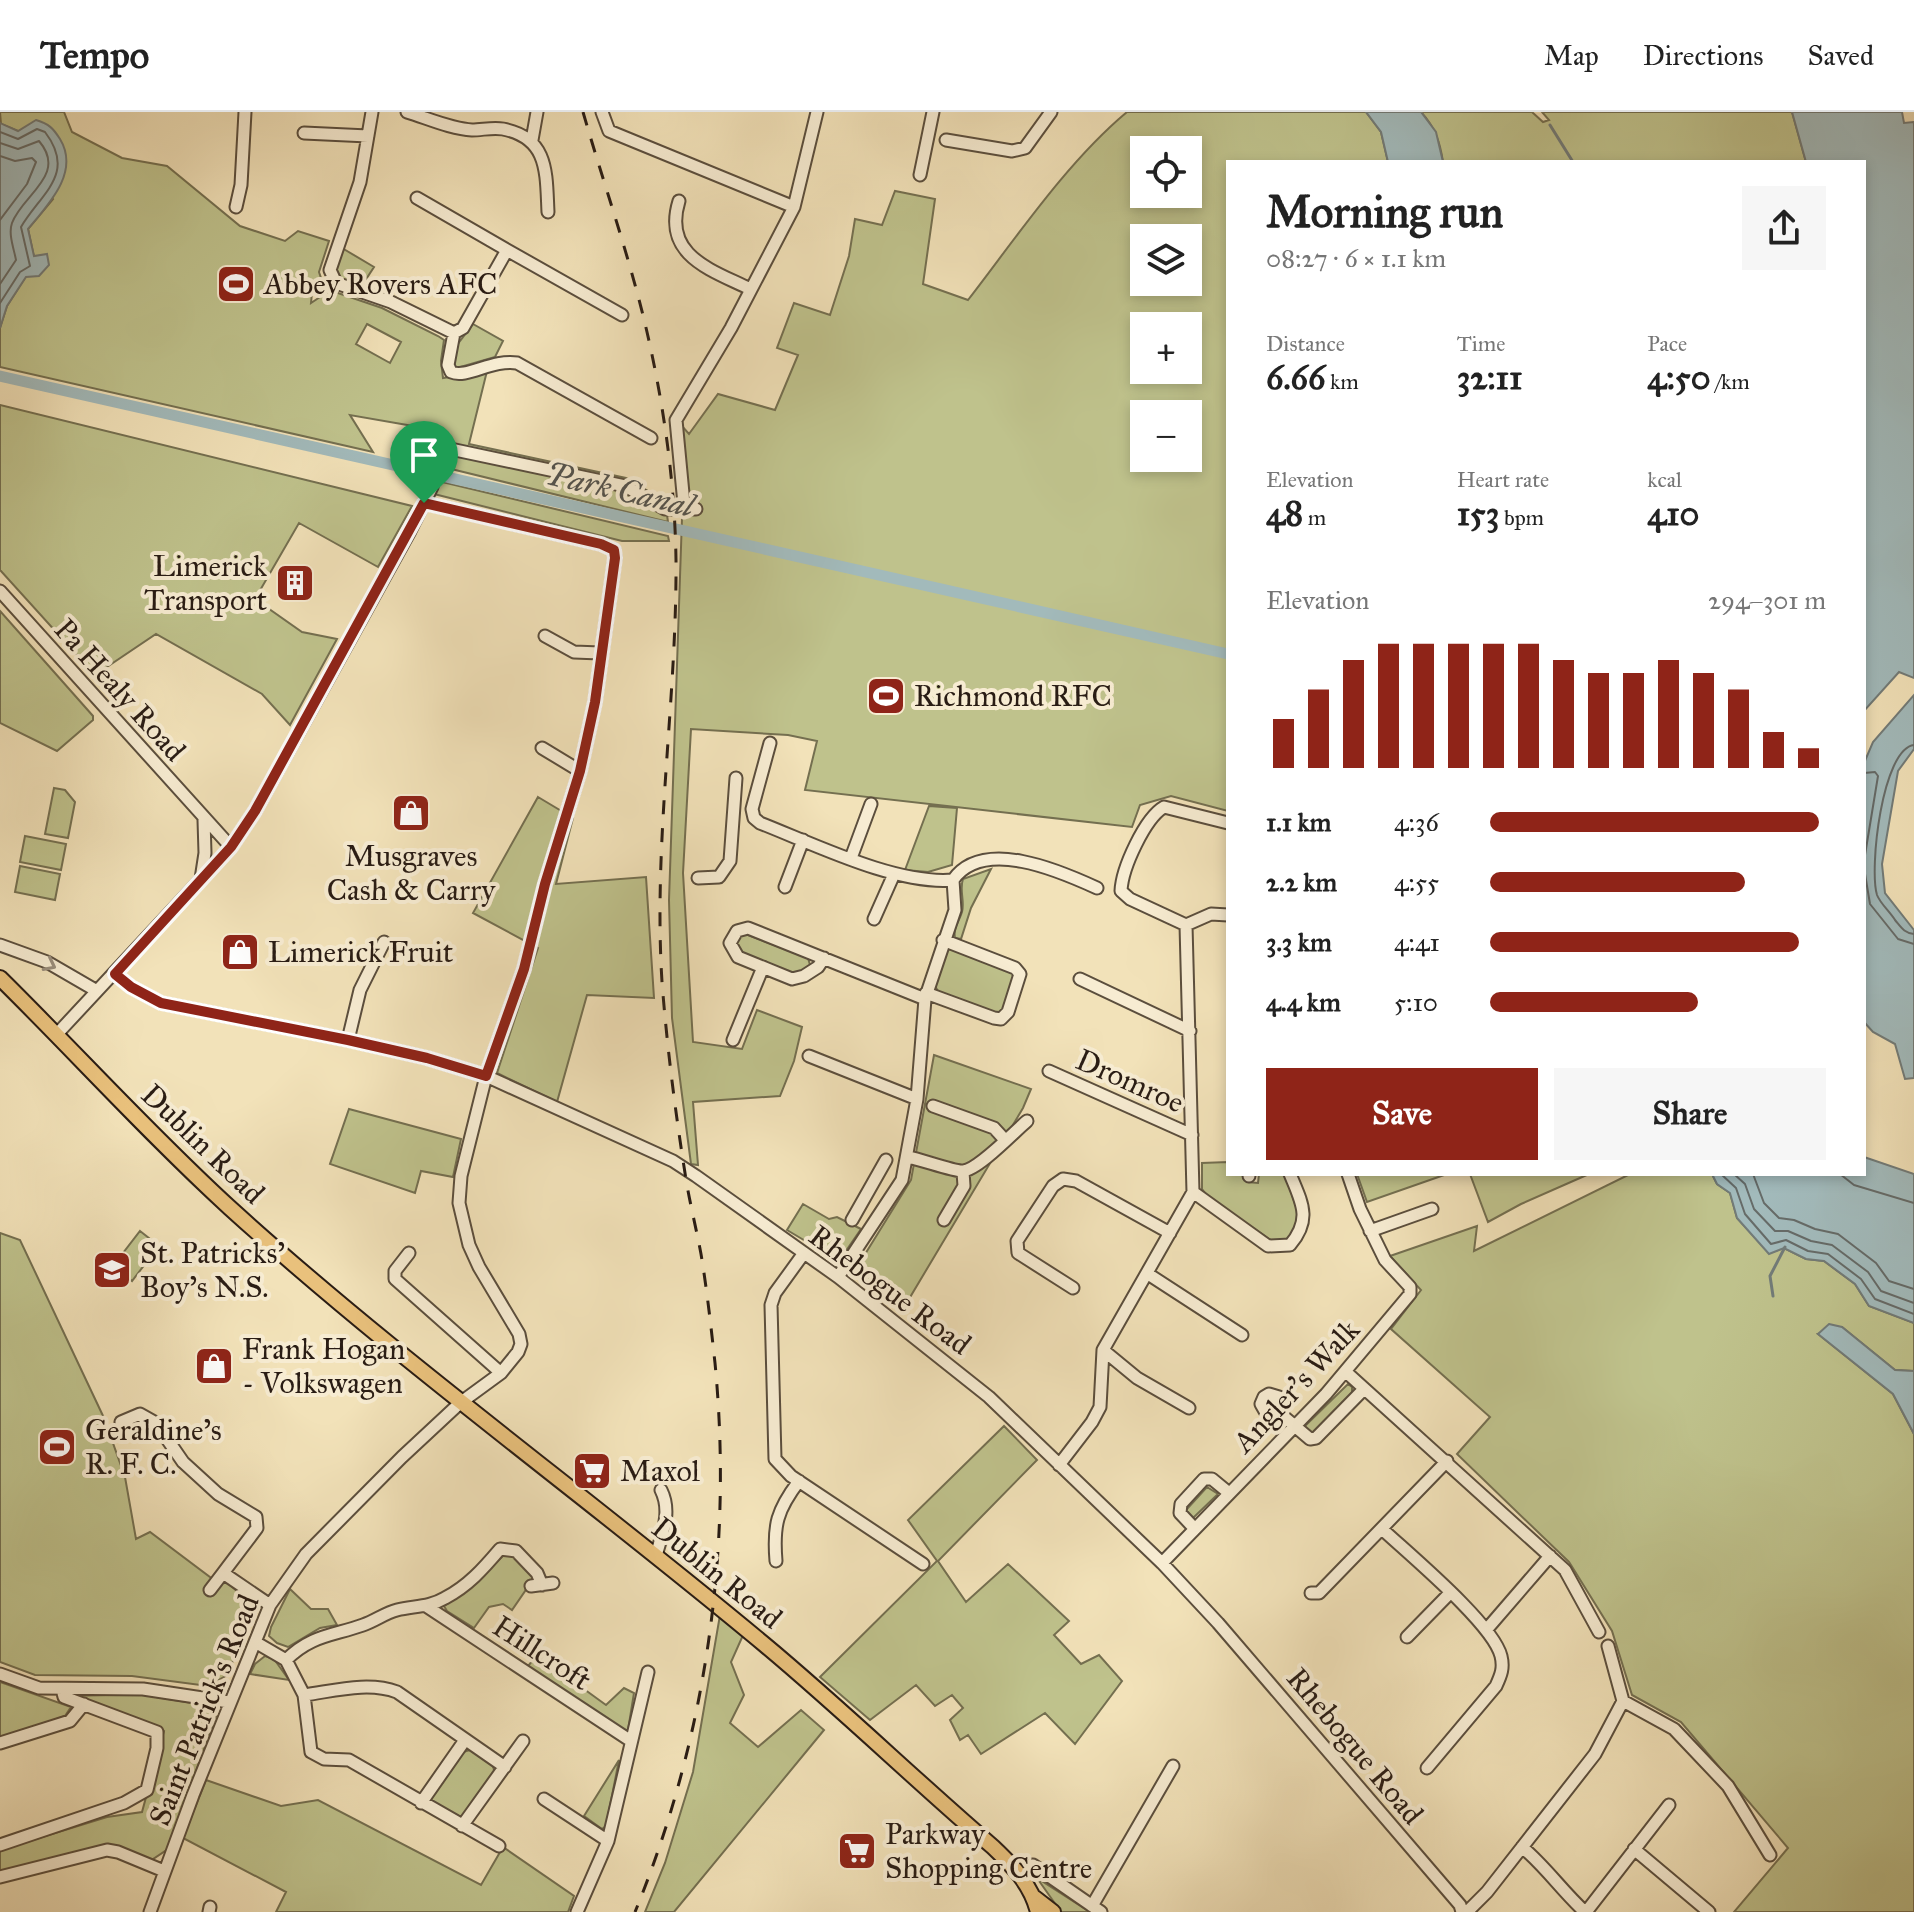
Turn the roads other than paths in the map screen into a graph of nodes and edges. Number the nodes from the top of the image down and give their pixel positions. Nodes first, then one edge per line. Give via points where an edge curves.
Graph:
1 (245, 112) edge
2 (372, 112) edge
3 (407, 112) edge
4 (537, 112) edge
5 (602, 112) edge
6 (817, 112) edge
7 (933, 112) edge
8 (1051, 112) edge
9 (304, 133) dead end
10 (368, 136) junction
11 (532, 140) junction
12 (946, 140) dead end
13 (920, 175) dead end
14 (417, 198) dead end
15 (679, 201) dead end
16 (236, 207) dead end
17 (794, 207) junction
18 (548, 212) dead end
19 (507, 250) junction
20 (750, 289) junction
21 (622, 315) dead end
22 (454, 333) junction
23 (651, 438) dead end
24 (424, 503) junction
25 (681, 508) junction
26 (696, 509) dead end
27 (0, 591) edge
28 (545, 636) dead end
29 (600, 653) junction
30 (770, 743) dead end
31 (542, 748) dead end
32 (580, 771) junction
33 (736, 778) dead end
34 (871, 804) dead end
35 (734, 808) junction
36 (752, 809) junction
37 (204, 820) junction
38 (1226, 822) edge
39 (803, 840) junction
40 (231, 847) junction
41 (851, 858) junction
42 (894, 874) junction
43 (698, 878) dead end
44 (201, 880) junction
45 (953, 880) junction
46 (785, 887) dead end
47 (1097, 888) dead end
48 (1226, 915) edge
49 (874, 919) dead end
50 (1186, 925) junction
51 (943, 940) junction
52 (384, 942) dead end
53 (0, 945) edge
54 (824, 958) junction
55 (763, 967) junction
56 (115, 974) junction
57 (0, 978) edge
58 (1080, 979) dead end
59 (97, 991) junction
60 (926, 996) junction
61 (1190, 1031) junction
62 (57, 1034) junction
63 (348, 1040) junction
64 (733, 1040) dead end
65 (809, 1056) dead end
66 (1049, 1071) dead end
67 (486, 1076) junction
68 (917, 1099) junction
69 (933, 1106) dead end
70 (1027, 1121) dead end
71 (1192, 1135) junction
72 (1005, 1140) junction
73 (908, 1157) junction
74 (886, 1160) dead end
75 (963, 1172) junction
76 (1291, 1176) edge
77 (1349, 1176) edge
78 (870, 1190) junction
79 (1193, 1192) junction
80 (889, 1200) junction
81 (1432, 1209) dead end
82 (852, 1220) dead end
83 (944, 1220) dead end
84 (1370, 1231) junction
85 (1170, 1233) junction
86 (409, 1253) dead end
87 (804, 1253) junction
88 (1148, 1274) junction
89 (838, 1277) junction
90 (1073, 1288) dead end
91 (1242, 1335) dead end
92 (1103, 1350) junction
93 (1346, 1372) junction
94 (501, 1373) junction
95 (1364, 1389) junction
96 (460, 1403) junction
97 (1189, 1408) dead end
98 (1277, 1411) dead end
99 (121, 1422) dead end
100 (1293, 1427) junction
101 (1447, 1461) junction
102 (1059, 1465) junction
103 (799, 1481) junction
104 (661, 1490) dead end
105 (1229, 1493) junction
106 (1195, 1529) junction
107 (1382, 1529) junction
108 (656, 1556) junction
109 (1550, 1556) junction
110 (776, 1561) dead end
111 (1162, 1563) junction
112 (923, 1564) dead end
113 (223, 1573) junction
114 (542, 1585) dead end
115 (210, 1590) dead end
116 (1311, 1593) dead end
117 (1450, 1593) junction
118 (270, 1605) junction
119 (426, 1606) junction
120 (1487, 1629) junction
121 (1599, 1632) dead end
122 (1407, 1637) dead end
123 (255, 1642) junction
124 (1608, 1646) dead end
125 (286, 1660) junction
126 (648, 1672) dead end
127 (0, 1674) edge
128 (62, 1689) junction
129 (304, 1695) junction
130 (1623, 1701) junction
131 (229, 1702) junction
132 (84, 1704) junction
133 (465, 1740) junction
134 (523, 1741) dead end
135 (631, 1741) junction
136 (0, 1743) edge
137 (1173, 1766) dead end
138 (505, 1767) junction
139 (1427, 1768) dead end
140 (544, 1799) dead end
141 (421, 1803) junction
142 (1669, 1805) dead end
143 (462, 1826) junction
144 (608, 1841) junction
145 (0, 1845) edge
146 (499, 1846) dead end
147 (1522, 1847) junction
148 (1634, 1849) junction
149 (1770, 1855) dead end
150 (1033, 1865) dead end
151 (164, 1871) junction
152 (0, 1877) edge
153 (1036, 1905) edge
154 (1097, 1909) edge
155 (150, 1912) edge
156 (577, 1912) edge
157 (1053, 1912) edge
158 (1464, 1912) edge
159 (1586, 1912) edge
160 (1709, 1912) edge

1 - 16 street
2 - 10 street
3 - 11 street via 469,130 502,129
4 - 11 street
5 - 17 street via 609,131
6 - 17 street
7 - 13 street
8 - 12 street via 1025,148 1012,151
9 - 10 street
10 - 22 street via 360,182 330,270 336,283
11 - 18 street via 546,175
14 - 19 street
15 - 20 street via 678,236 690,259
17 - 20 street
19 - 21 street
19 - 22 street via 463,328
20 - 25 street via 676,420
22 - 23 street via 451,372 517,363
24 - 25 street via 441,447 625,486 665,509
24 - 29 street via 614,550
24 - 40 street
25 - 26 street
27 - 37 street, Pa Healy Road
28 - 29 street via 574,652
29 - 32 street
30 - 36 street
31 - 32 street
32 - 67 street via 524,969
33 - 35 street
34 - 41 street
35 - 36 street
35 - 43 street via 726,870 719,877
36 - 39 street via 760,823
37 - 40 street, Pa Healy Road
37 - 44 street
38 - 50 street via 1164,807 1145,826 1122,879 1121,891 1130,899
39 - 41 street
39 - 46 street
40 - 44 street
41 - 42 street
42 - 45 street
42 - 49 street
44 - 56 street
45 - 47 street via 973,865 1005,859 1057,870
45 - 51 street via 955,910
48 - 50 street via 1211,914
50 - 61 street, Dromroe
51 - 60 street
51 - 60 street via 1020,974 1001,1019
52 - 63 street via 360,990
53 -> 59 street via 47,962
54 - 55 street via 818,967 792,979
54 - 55 street via 748,928 737,931 732,950
54 - 60 street
55 - 64 street
56 - 59 street
56 - 63 street, Rhebogue Road via 161,1003
57 - 62 main road, Dublin Road
58 - 61 street
59 - 62 street
60 - 68 street
61 - 71 street, Dromroe
62 - 96 main road, Dublin Road via 231,1208
63 - 67 street, Rhebogue Road
65 - 68 street
66 - 71 street, Dromroe
67 - 87 street, Rhebogue Road via 673,1161
67 - 94 street via 459,1203 479,1267 519,1334 518,1352
68 - 73 street
69 - 72 street via 994,1128
70 - 72 street
71 - 79 street, Dromroe
72 - 75 street
73 - 75 street
73 - 80 street
74 - 78 street
75 - 83 street via 964,1186
76 - 79 street via 1304,1212 1290,1245 1268,1246
77 - 84 street, Angler's Walk
78 - 80 street
78 - 82 street
79 - 85 street
80 - 89 street
81 - 84 street
84 - 93 street, Angler's Walk via 1410,1294
85 - 88 street
85 - 90 street via 1076,1181 1063,1179 1017,1241 1018,1253
86 - 94 street via 395,1279
87 - 89 street, Rhebogue Road
87 - 103 street via 771,1305 775,1459
88 - 91 street
88 - 92 street
89 - 102 street, Rhebogue Road via 989,1397
92 - 97 street via 1137,1378
92 - 102 street via 1100,1407
93 - 95 street
93 - 100 street, Angler's Walk
94 - 96 street, Saint Patrick's Road
95 - 100 street via 1316,1438
95 - 101 street
96 - 108 main road, Dublin Road
96 - 118 street, Saint Patrick's Road via 306,1554
98 - 100 street
99 - 113 street via 140,1414 156,1423 183,1462 218,1494 256,1517 257,1528
100 - 105 street, Angler's Walk
101 - 107 street
101 - 109 street
102 - 111 street, Rhebogue Road
103 - 110 street via 779,1511
103 - 112 street
104 - 108 street via 667,1513
105 - 106 street, Angler's Walk
105 - 106 street via 1204,1479 1181,1504 1180,1513
106 - 111 street, Angler's Walk
107 - 116 street via 1319,1593
107 - 117 street
108 - 153 main road, Dublin Road via 993,1847 1024,1880
109 - 120 street
109 - 121 street via 1565,1570
111 - 158 street, Rhebogue Road
113 - 115 street
113 - 118 street
114 - 119 street, Hillcroft via 516,1551 500,1549 471,1582
117 - 120 street
117 - 122 street
118 - 123 street, Saint Patrick's Road
119 - 125 street, Hillcroft via 329,1633 300,1646
119 - 135 street, Hillcroft
120 - 139 street via 1503,1671
123 - 125 street
123 - 131 street, Saint Patrick's Road
124 - 130 street
125 - 129 street
126 - 135 street
127 - 128 street via 39,1688
128 - 131 street via 143,1689
128 - 132 street via 64,1697
129 - 133 street via 383,1687
129 - 141 street via 311,1752 324,1759 349,1760
130 - 147 street via 1595,1754
130 - 149 street via 1674,1729 1696,1752 1728,1786
131 - 151 street, Saint Patrick's Road
132 - 136 street via 70,1721
132 - 145 street via 157,1732 147,1790 124,1803
133 - 138 street
133 - 141 street
134 - 138 street
135 - 144 street
137 - 154 street
138 - 143 street
140 - 144 street
141 - 143 street
142 - 148 street
143 - 146 street
144 - 156 street
147 - 158 street via 1473,1908
147 - 159 street
148 - 159 street
148 - 160 street
150 - 154 street
151 - 152 street via 107,1850
151 - 155 street, Saint Patrick's Road
153 - 157 main road, Dublin Road

